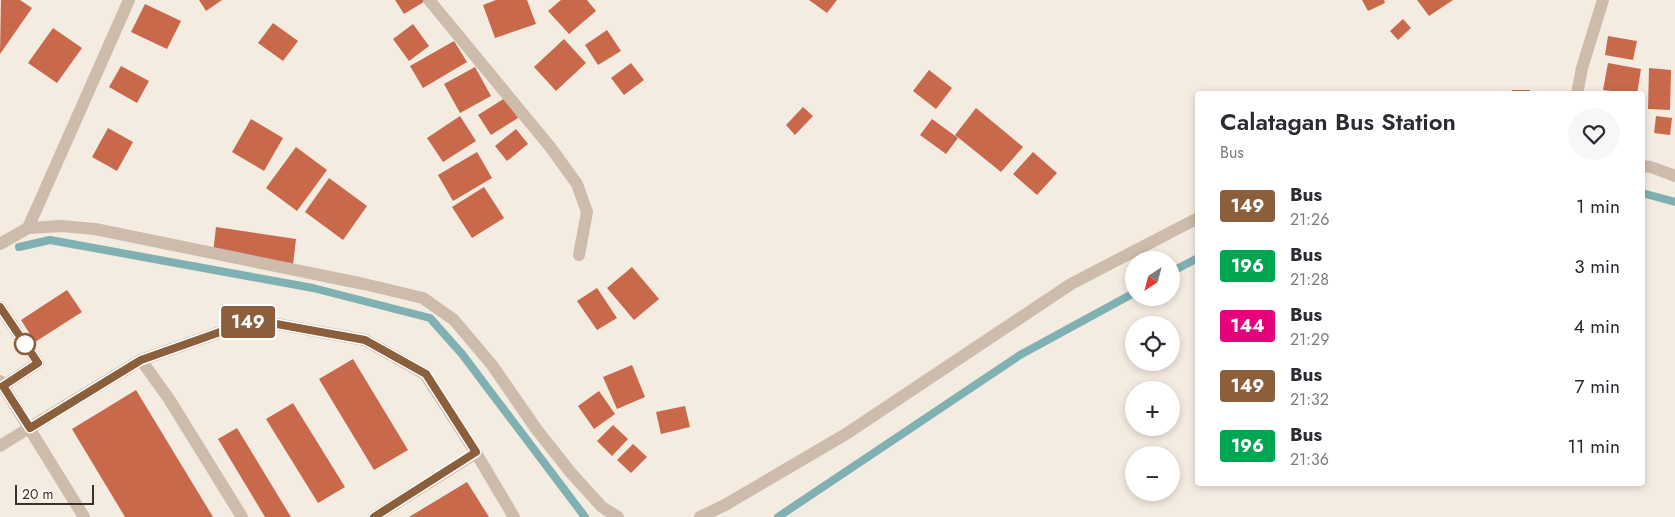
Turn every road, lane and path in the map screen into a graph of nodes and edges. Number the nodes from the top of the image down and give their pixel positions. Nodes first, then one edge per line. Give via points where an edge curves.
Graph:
1 (129, 0) edge
2 (429, 0) edge
3 (1603, 0) edge
4 (1578, 91) edge
5 (1645, 166) edge
6 (1675, 176) edge
7 (1195, 220) edge
8 (28, 228) junction
9 (0, 244) edge
10 (579, 255) dead end
11 (0, 307) edge
12 (141, 360) junction
13 (2, 383) edge
14 (30, 428) junction
15 (0, 446) edge
16 (476, 452) junction
17 (84, 517) edge
18 (242, 517) edge
19 (374, 517) edge
20 (514, 517) edge
21 (618, 517) edge
22 (700, 517) edge

1 - 8 street
2 - 10 street via 577,184 586,212
3 - 4 street via 1582,68
5 - 6 street
7 - 22 street via 1071,284 846,434
8 - 9 street
8 - 21 street via 95,229 423,298 454,320 492,365 536,430 572,474 602,507
11 - 13 street via 38,363
12 - 14 street
12 - 16 street via 254,320 365,340 426,374
12 - 18 street
13 - 14 street
14 - 15 street
14 - 17 street
16 - 19 street
16 - 20 street

